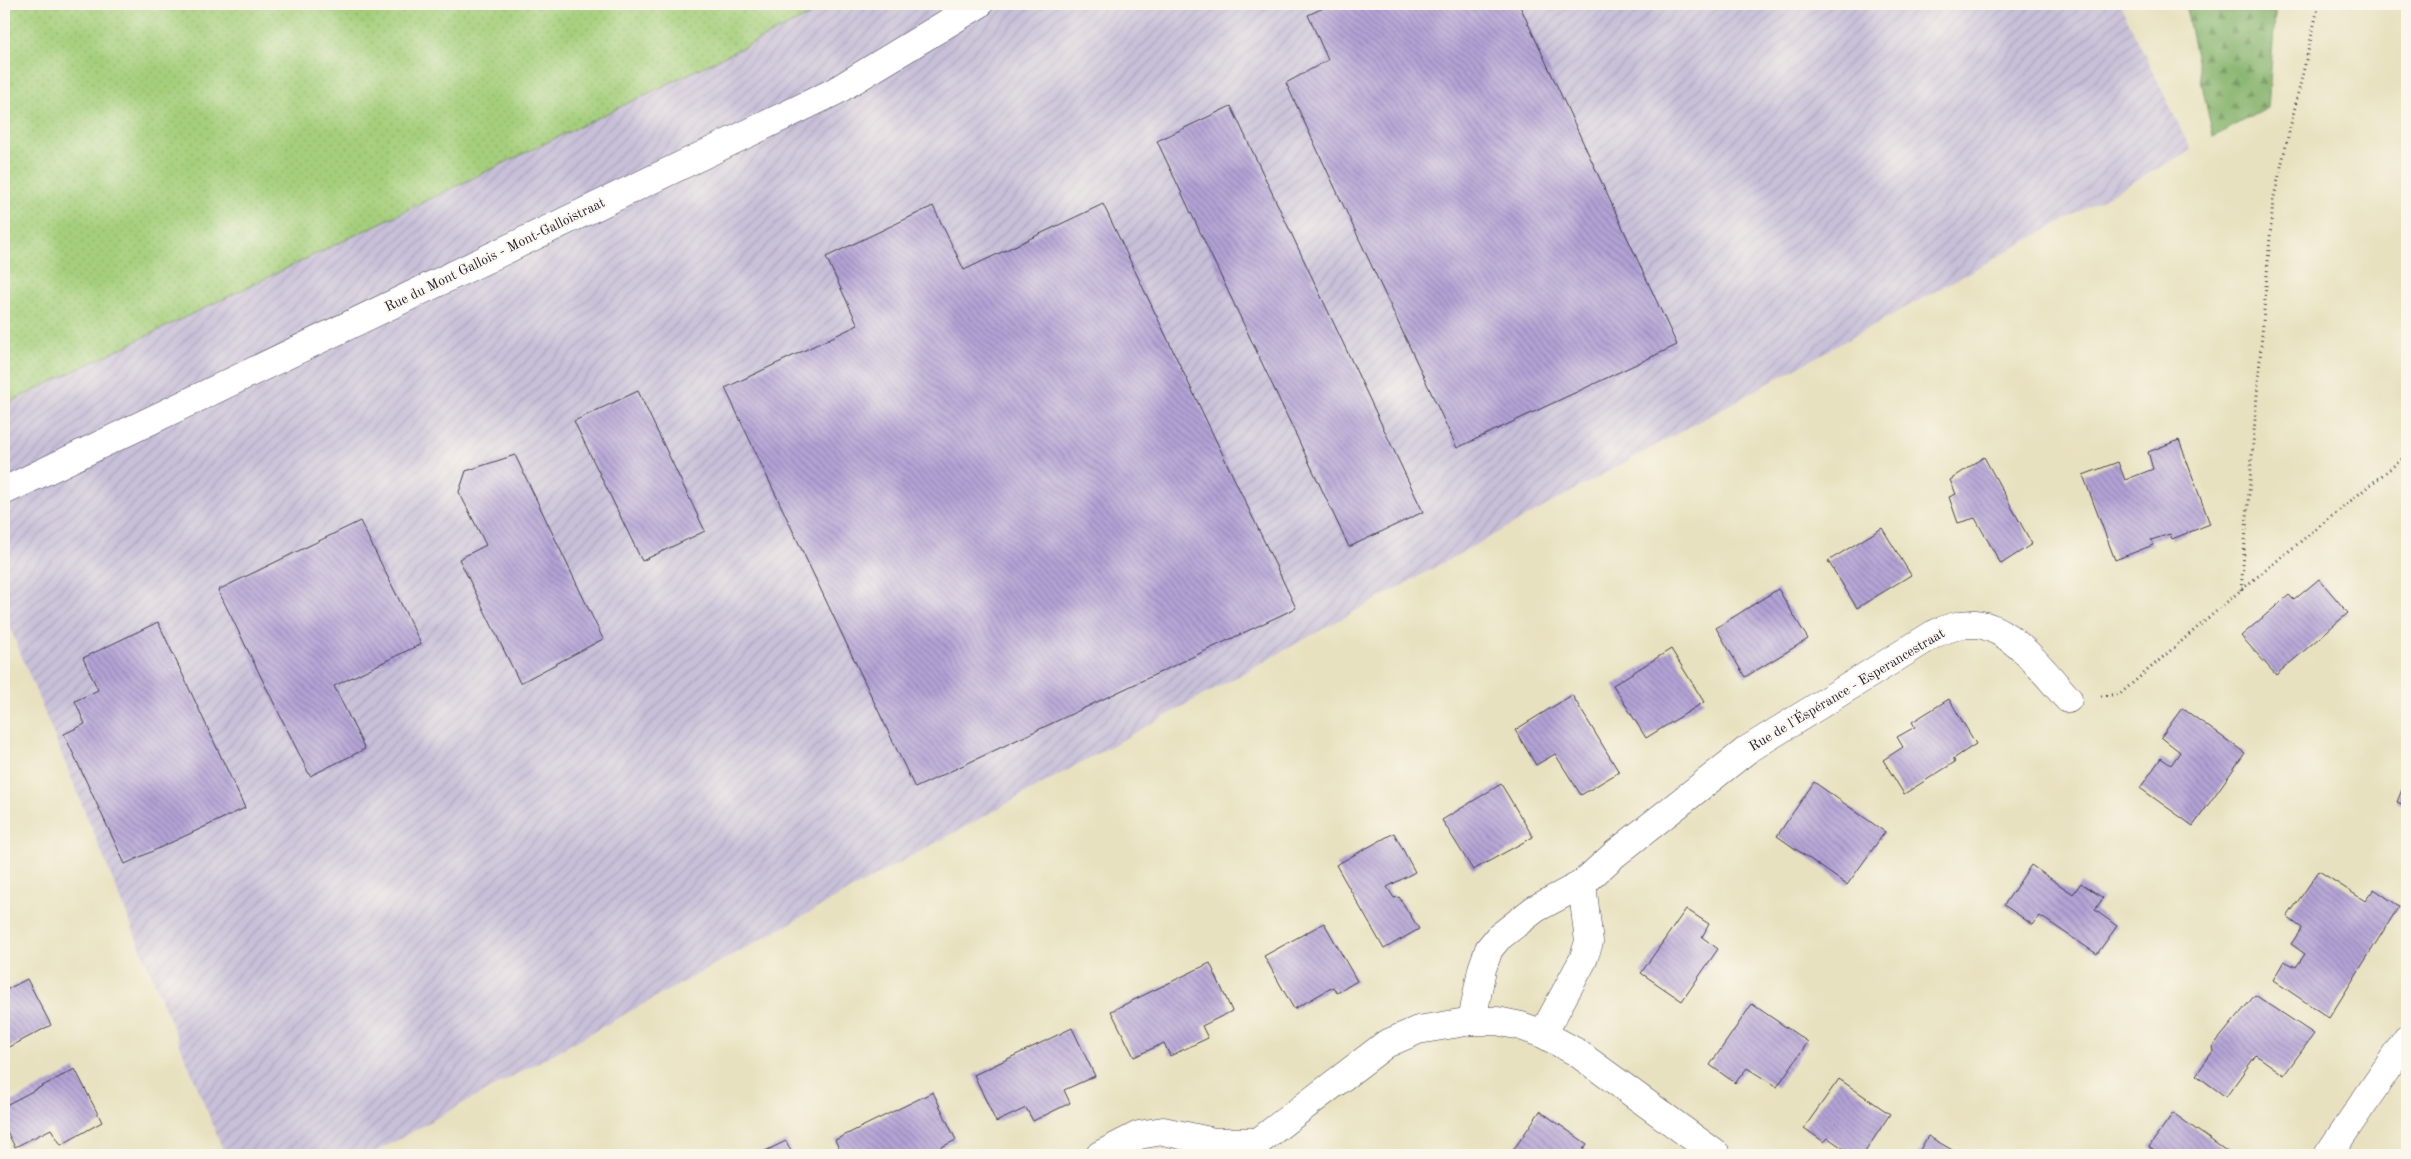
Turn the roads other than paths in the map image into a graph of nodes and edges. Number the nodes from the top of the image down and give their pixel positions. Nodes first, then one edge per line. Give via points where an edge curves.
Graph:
1 (979, 4) edge
2 (4, 491) edge
3 (2068, 699) road end
4 (1582, 884) junction
5 (1472, 1021) junction
6 (1543, 1034) junction
7 (2407, 1039) edge
8 (1149, 1132) junction
9 (1252, 1149) edge
10 (1100, 1155) edge
11 (1172, 1155) edge
12 (1717, 1155) edge
13 (2328, 1155) edge

1 - 2 street, Rue du Mont Gallois - Mont-Galloistraat via 834,92
3 - 4 street, Rue de l'Éspérance - Esperancestraat via 2016,644 1998,631 1977,624 1955,625 1934,634 1747,750
4 - 5 street, Rue de l'Éspérance - Esperancestraat via 1536,909 1489,949
4 - 6 street via 1588,942 1582,960
5 - 6 street via 1513,1024
5 - 9 street via 1418,1030 1386,1044
6 - 12 street via 1576,1052
7 - 13 street
8 - 9 street via 1163,1131
8 - 10 street
8 - 11 street

